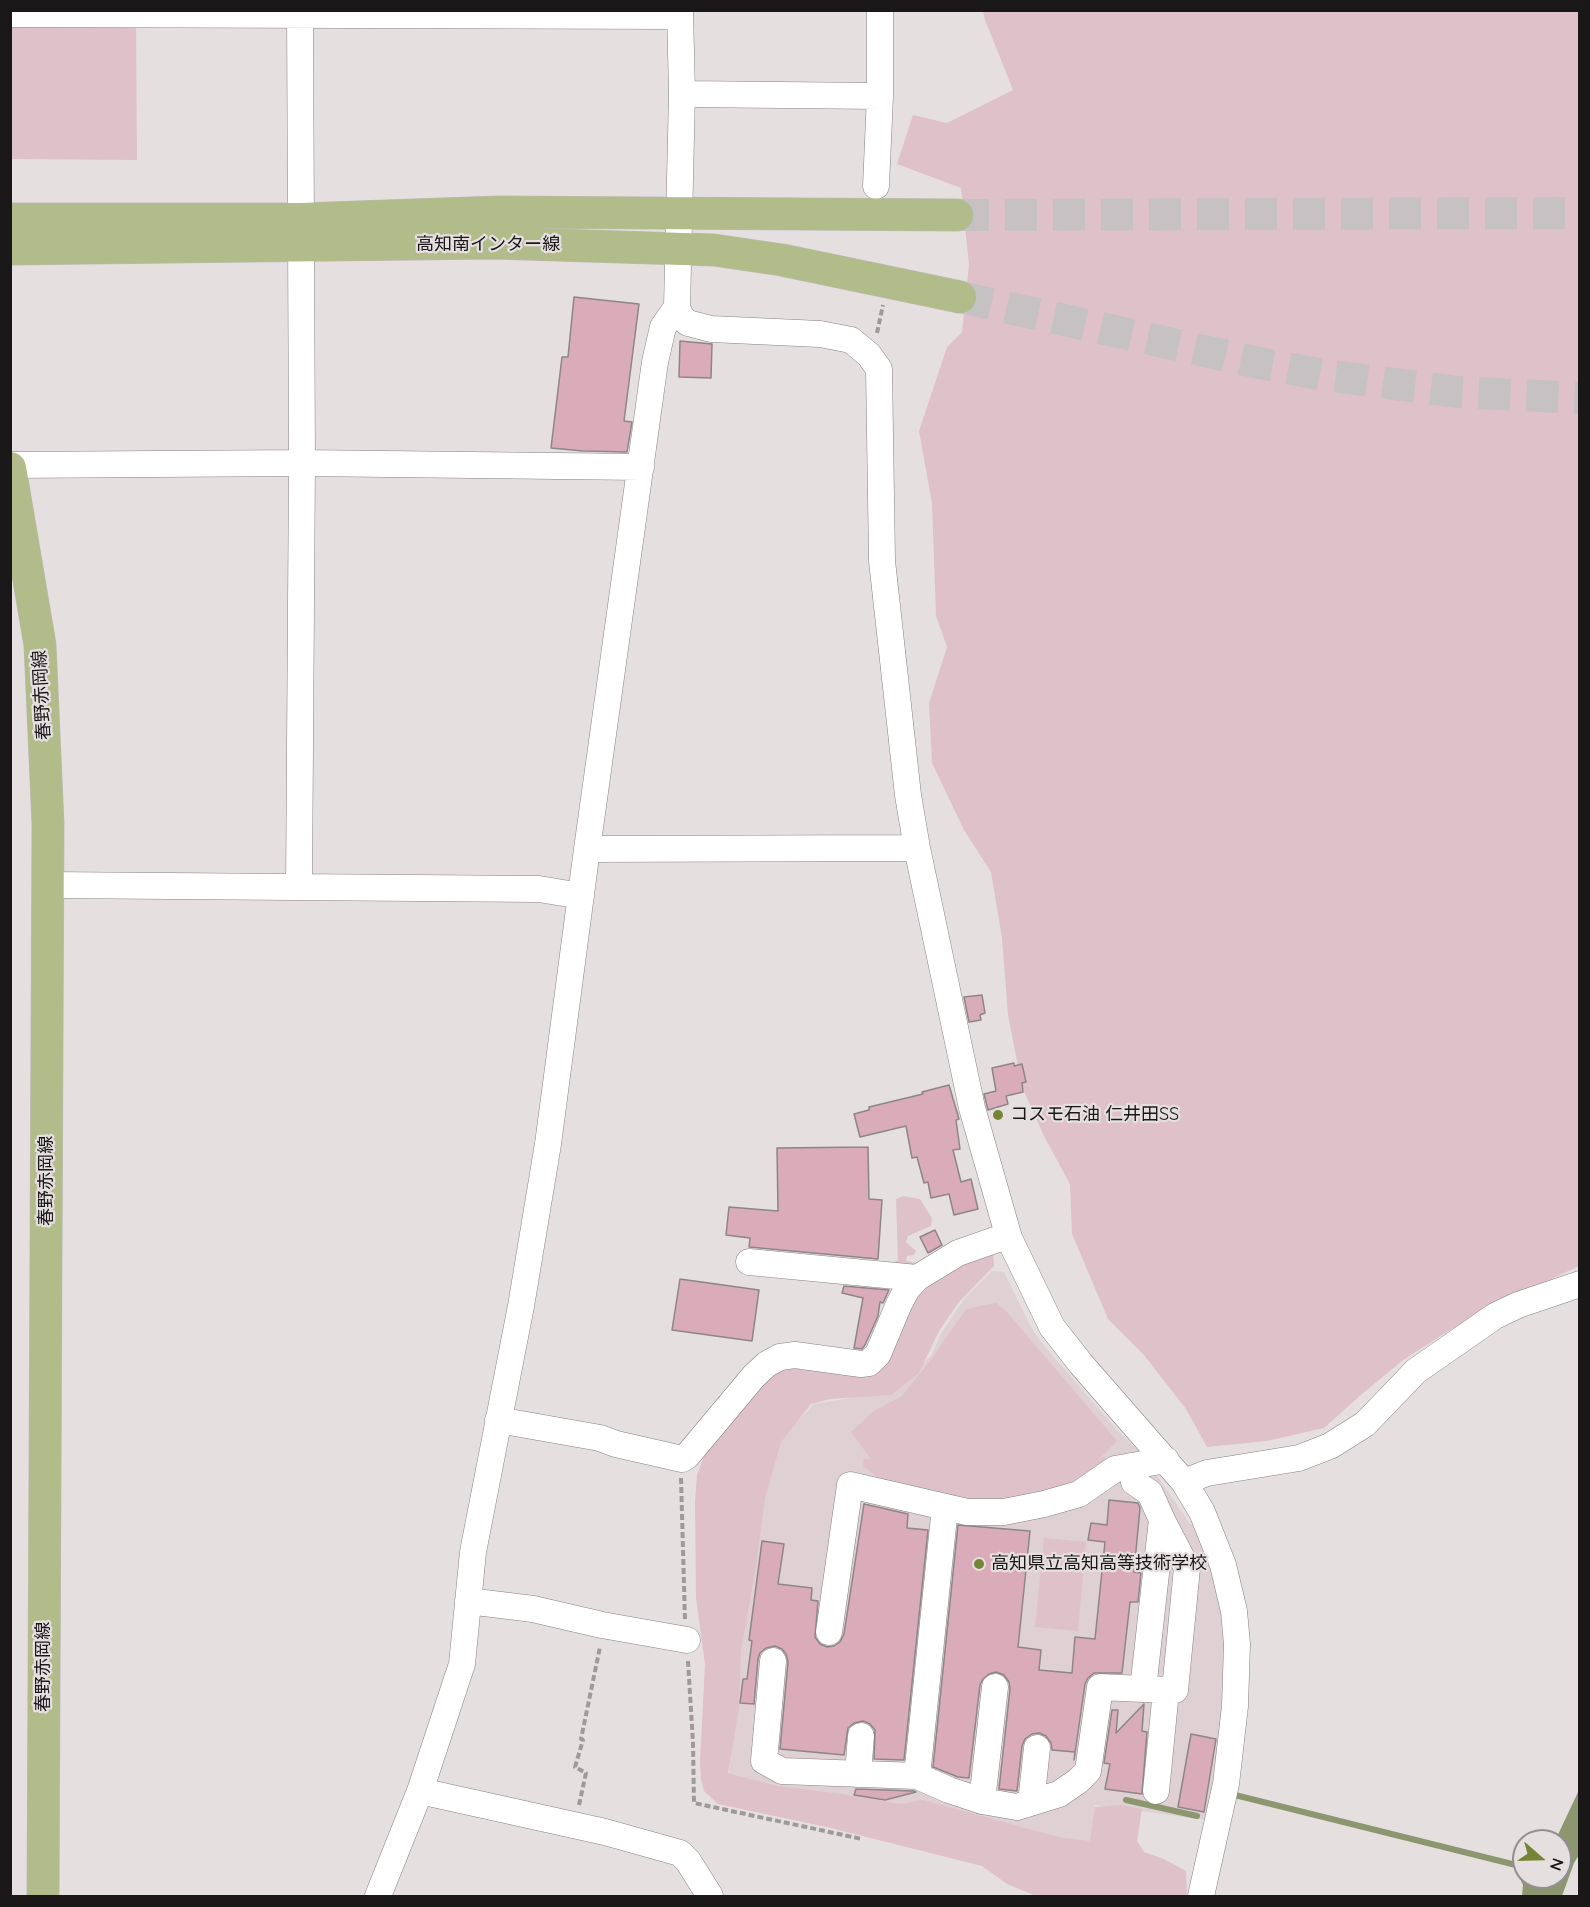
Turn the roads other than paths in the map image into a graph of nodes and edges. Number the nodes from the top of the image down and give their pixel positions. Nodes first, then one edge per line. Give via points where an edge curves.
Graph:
1 (880, 10) edge
2 (300, 13) edge
3 (680, 13) edge
4 (10, 14) edge
5 (682, 94) junction
6 (880, 96) junction
7 (876, 186) dead end
8 (680, 214) junction
9 (957, 215) tunnel mouth
10 (10, 219) edge
11 (301, 232) junction
12 (10, 249) edge
13 (679, 249) junction
14 (960, 297) tunnel mouth
15 (677, 307) junction
16 (302, 463) junction
17 (10, 466) edge
18 (641, 467) junction
19 (917, 848) junction
20 (587, 849) junction
21 (48, 885) junction
22 (298, 887) junction
23 (580, 896) junction
24 (1009, 1238) junction
25 (749, 1262) dead end
26 (917, 1278) junction
27 (1580, 1284) edge
28 (498, 1420) junction
29 (1166, 1460) junction
30 (1123, 1468) junction
31 (1184, 1482) junction
32 (945, 1507) junction
33 (468, 1601) junction
34 (829, 1632) dead end
35 (687, 1640) road end
36 (773, 1661) dead end
37 (995, 1688) dead end
38 (1154, 1690) junction
39 (861, 1736) dead end
40 (1037, 1748) dead end
41 (858, 1774) junction
42 (917, 1776) junction
43 (420, 1791) junction
44 (1156, 1791) dead end
45 (982, 1801) junction
46 (1031, 1803) junction
47 (43, 1896) edge
48 (378, 1896) edge
49 (710, 1896) edge
50 (1201, 1896) edge

1 - 6 street
2 - 3 street
2 - 4 street
2 - 11 street
3 - 5 street
5 - 6 street
5 - 8 street
6 - 7 street
8 - 9 main road, 高知南インター線
8 - 11 main road, 高知南インター線 via 498,212
8 - 13 street
10 - 11 main road, 高知南インター線
11 - 12 main road, 高知南インター線
11 - 13 main road, 高知南インター線
11 - 16 street
13 - 14 main road, 高知南インター線 via 782,260
13 - 15 street
15 - 18 street via 663,327 655,362
15 - 19 street via 688,323 711,329 820,334 851,340 879,369 882,561
16 - 17 street
16 - 18 street
16 - 22 street
17 - 21 main road, 春野赤岡線 via 39,645
18 - 20 street
19 - 20 street
19 - 24 street via 972,1108
20 - 23 street
21 - 22 street
21 - 47 main road, 春野赤岡線
22 - 23 street via 539,889
23 - 28 street via 548,1144
24 - 26 street via 958,1253
24 - 29 street via 1052,1327
25 - 26 street
26 - 28 street via 907,1289 875,1358 861,1364 795,1355 780,1357 754,1376 682,1459 600,1438
27 - 31 street via 1495,1316 1416,1371 1365,1424 1336,1443 1299,1458 1207,1473
28 - 33 street via 473,1552
29 - 30 street
29 - 31 street
30 - 32 street via 1079,1494 1044,1504 1004,1512 967,1512
30 - 38 street via 1150,1493 1162,1520
31 - 50 street via 1202,1512 1224,1565 1237,1644 1226,1784
32 - 34 street via 850,1485
32 - 42 street
33 - 35 street via 533,1609
33 - 43 street via 462,1664
36 - 41 street via 764,1761 782,1771
37 - 45 street
38 - 44 street
38 - 46 street via 1100,1687 1088,1771 1059,1794
39 - 41 street
40 - 46 street
41 - 42 street
42 - 45 street
43 - 48 street
43 - 49 street via 605,1832 680,1853
45 - 46 street via 1017,1806

